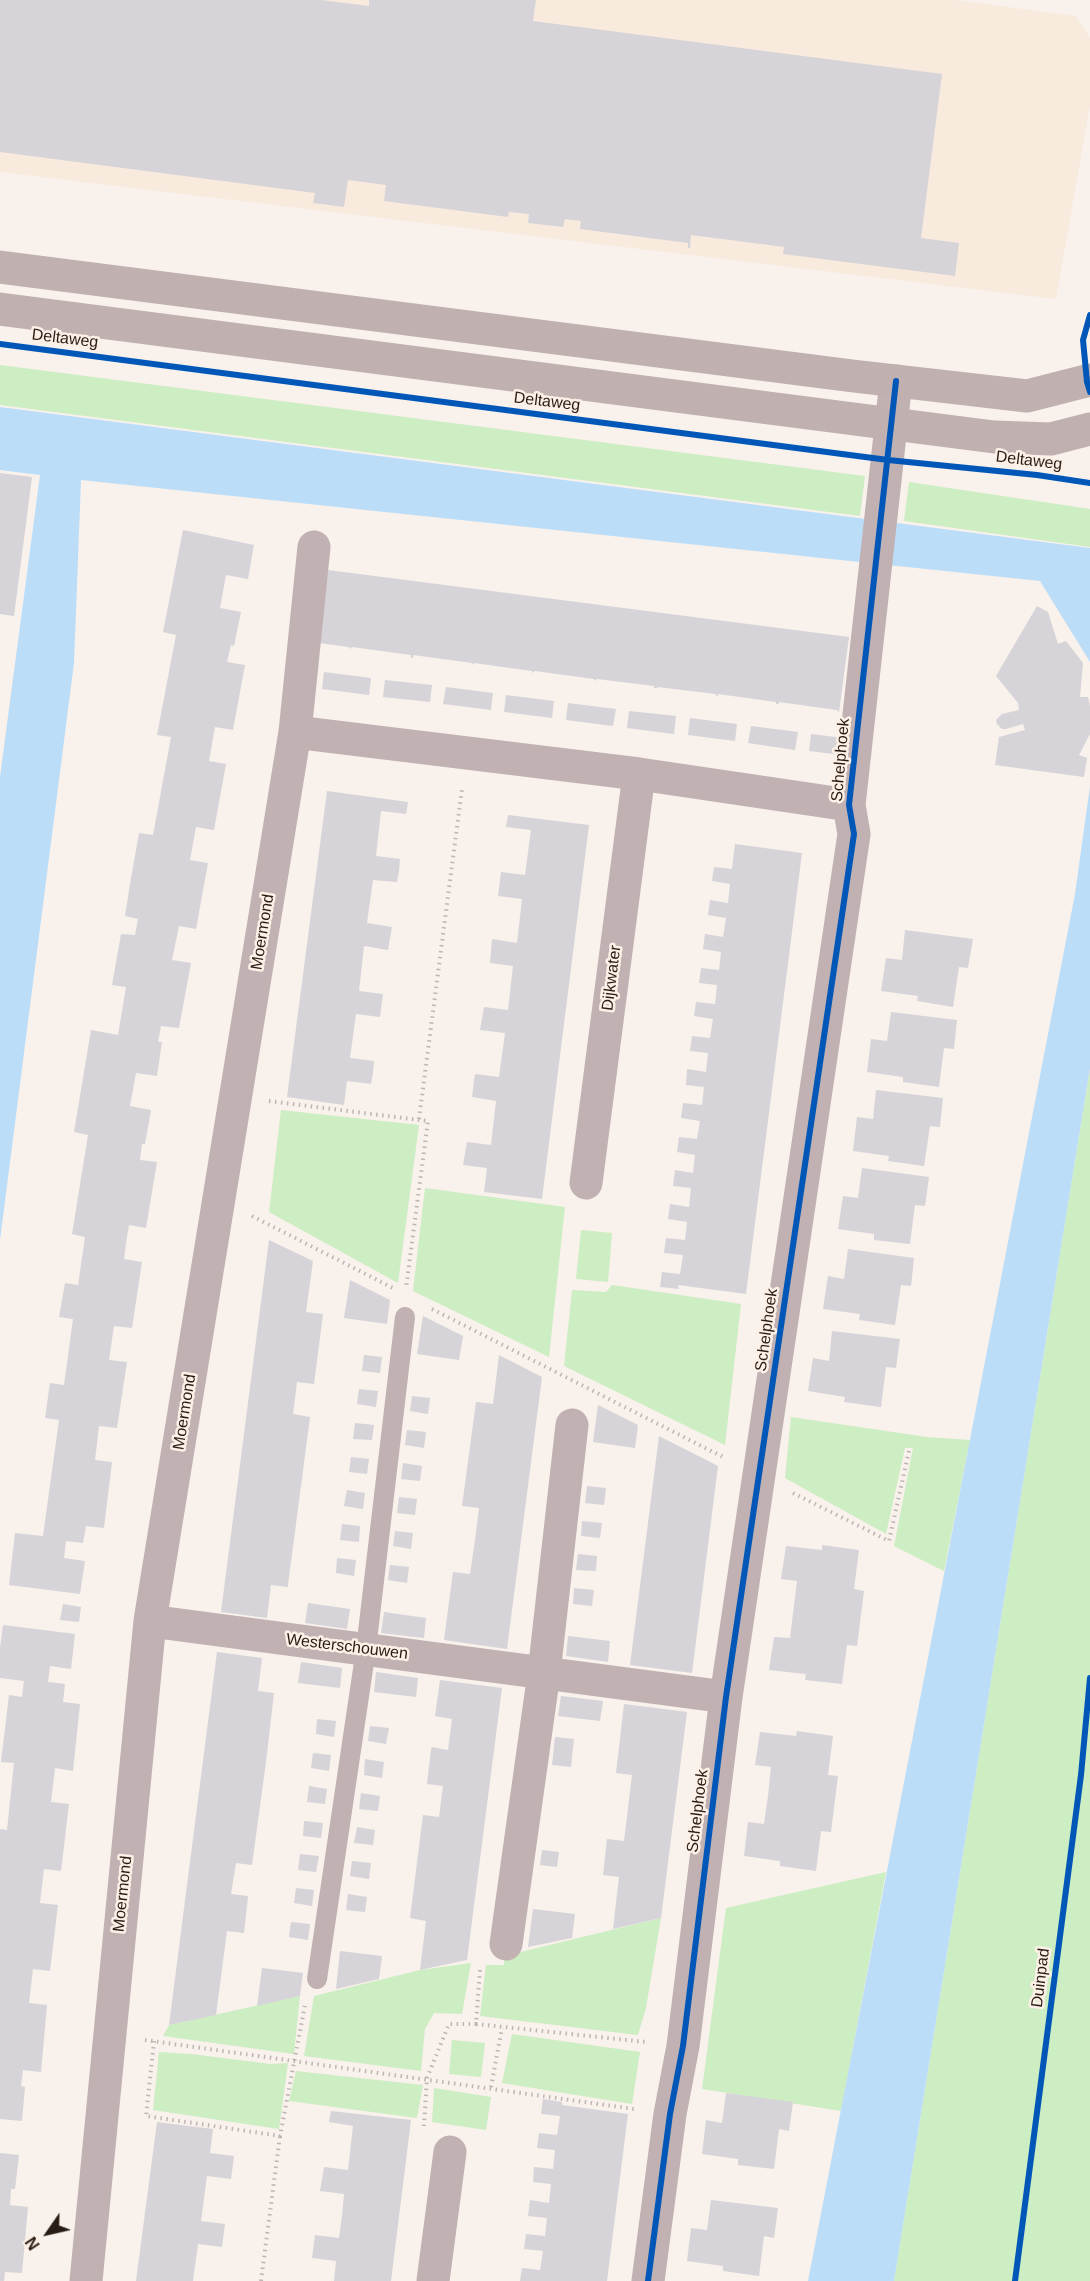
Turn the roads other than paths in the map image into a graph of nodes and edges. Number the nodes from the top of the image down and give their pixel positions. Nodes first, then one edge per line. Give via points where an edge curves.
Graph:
1 (0, 267) edge
2 (0, 309) edge
3 (1090, 380) edge
4 (896, 381) junction
5 (891, 424) junction
6 (1090, 429) edge
7 (314, 547) dead end
8 (295, 732) junction
9 (639, 774) junction
10 (849, 805) junction
11 (586, 1183) dead end
12 (405, 1317) dead end
13 (572, 1425) dead end
14 (150, 1622) junction
15 (366, 1649) junction
16 (544, 1673) junction
17 (726, 1697) junction
18 (506, 1944) road end
19 (317, 1980) road end
20 (450, 2152) road end
21 (86, 2281) edge
22 (433, 2281) edge
23 (648, 2281) edge

1 - 4 street
2 - 5 street, Deltaweg
3 - 4 street via 1028,396
4 - 5 street, Schelphoek
5 - 6 street, Deltaweg via 994,437 1051,439
5 - 10 street, Schelphoek
7 - 8 street, Moermond
8 - 9 street
8 - 14 street, Moermond
9 - 10 street
9 - 11 street, Dijkwater
10 - 17 street, Schelphoek via 854,834
12 - 15 lane
13 - 16 street
14 - 15 street, Westerschouwen
14 - 21 street, Moermond
15 - 16 street, Westerschouwen
15 - 19 lane
16 - 17 street, Westerschouwen
16 - 18 street
17 - 23 street, Schelphoek via 683,2046
20 - 22 street

